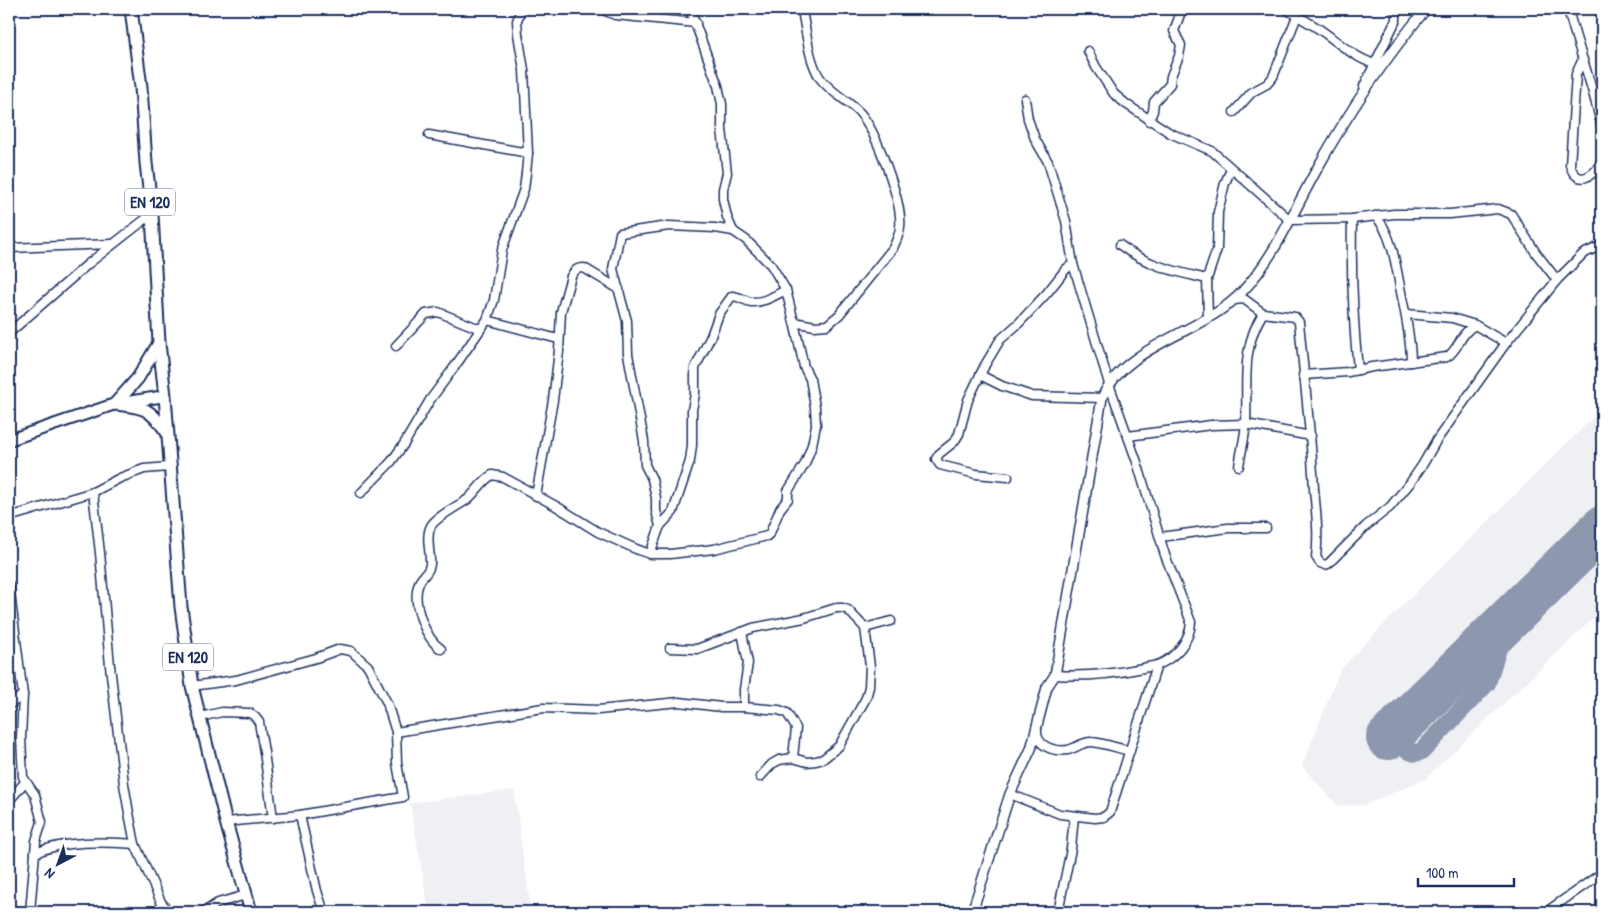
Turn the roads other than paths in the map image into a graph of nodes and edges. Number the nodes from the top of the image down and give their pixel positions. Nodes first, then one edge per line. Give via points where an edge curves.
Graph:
1 (131, 9) edge
2 (521, 9) edge
3 (602, 9) edge
4 (690, 9) edge
5 (805, 9) edge
6 (1182, 9) edge
7 (1286, 9) edge
8 (1396, 9) edge
9 (1426, 9) edge
10 (1568, 9) edge
11 (1297, 16) junction
12 (1396, 20) junction
13 (696, 23) junction
14 (1408, 30) junction
15 (1088, 51) dead end
16 (1582, 61) junction
17 (1375, 64) junction
18 (1025, 99) dead end
19 (1356, 104) junction
20 (1234, 112) dead end
21 (1150, 121) junction
22 (1602, 129) edge
23 (429, 135) dead end
24 (528, 153) junction
25 (1602, 160) edge
26 (1231, 169) junction
27 (152, 214) junction
28 (1375, 216) junction
29 (1352, 219) junction
30 (1290, 220) junction
31 (733, 231) junction
32 (113, 244) junction
33 (1120, 245) dead end
34 (1602, 245) edge
35 (9, 248) edge
36 (1073, 264) junction
37 (1207, 279) junction
38 (1557, 280) junction
39 (619, 289) junction
40 (786, 290) junction
41 (1234, 300) junction
42 (1263, 313) junction
43 (1407, 314) junction
44 (1208, 318) junction
45 (486, 320) junction
46 (794, 322) junction
47 (1475, 325) junction
48 (480, 330) junction
49 (9, 332) edge
50 (558, 339) junction
51 (159, 343) junction
52 (1506, 343) junction
53 (396, 346) dead end
54 (1411, 362) junction
55 (1358, 370) junction
56 (980, 375) junction
57 (1304, 375) junction
58 (1109, 384) junction
59 (165, 396) junction
60 (1102, 398) junction
61 (115, 404) junction
62 (1246, 424) junction
63 (167, 432) junction
64 (1128, 436) junction
65 (1311, 436) junction
66 (9, 440) edge
67 (1239, 466) dead end
68 (169, 467) junction
69 (1008, 477) dead end
70 (93, 492) junction
71 (361, 493) dead end
72 (536, 496) junction
73 (9, 517) edge
74 (660, 526) junction
75 (1266, 528) dead end
76 (1160, 537) junction
77 (650, 554) junction
78 (9, 585) edge
79 (9, 590) edge
80 (891, 621) dead end
81 (865, 628) junction
82 (742, 632) junction
83 (670, 648) dead end
84 (441, 649) dead end
85 (19, 656) junction
86 (9, 657) edge
87 (1157, 665) junction
88 (1055, 675) junction
89 (192, 686) junction
90 (24, 695) junction
91 (9, 705) edge
92 (744, 707) junction
93 (200, 717) junction
94 (1038, 722) junction
95 (396, 732) junction
96 (1130, 751) junction
97 (793, 758) junction
98 (760, 777) dead end
99 (25, 782) junction
100 (1010, 794) junction
101 (9, 801) edge
102 (300, 815) junction
103 (1074, 816) junction
104 (273, 818) junction
105 (226, 822) junction
106 (135, 844) junction
107 (35, 853) junction
108 (1602, 873) edge
109 (246, 894) junction
110 (30, 912) edge
111 (169, 912) edge
112 (204, 912) edge
113 (251, 912) edge
114 (324, 912) edge
115 (972, 912) edge
116 (1058, 912) edge
117 (1546, 912) edge

1 - 27 main road, EN 120
2 - 24 street via 518,34 524,70
3 - 13 street via 615,14
4 - 13 street
5 - 46 street via 803,16 814,66 830,90 854,107 867,123 897,195 901,226 893,248 833,322 827,326
6 - 21 street via 1174,31 1181,45 1179,56 1170,84 1154,102
7 - 11 street
8 - 12 street
9 - 14 street
10 - 16 street
11 - 17 street via 1366,62
11 - 20 street via 1273,77 1252,92
12 - 14 street
12 - 17 street
13 - 31 street via 722,104 727,173 723,198
14 - 19 street
15 - 21 street via 1114,94
16 - 22 street
16 - 25 street via 1576,74 1570,165 1576,177 1581,178 1592,175
17 - 19 street
18 - 36 street via 1028,119 1048,162 1066,222
19 - 30 street
21 - 26 street via 1212,152
23 - 24 street
24 - 45 street via 524,189 502,250 494,300
26 - 30 street
26 - 37 street via 1218,212 1217,249
27 - 32 street
27 - 51 main road, EN 120
28 - 29 street
28 - 38 street via 1506,211
28 - 43 street via 1383,226 1397,268
29 - 30 street
29 - 55 street via 1351,276
30 - 41 street via 1262,268
31 - 39 street via 670,226 619,233 613,270
31 - 40 street via 771,265
32 - 35 street
32 - 49 street
33 - 37 street via 1169,271
34 - 38 street via 1583,254
36 - 56 street via 1000,340
36 - 58 street
37 - 44 street
38 - 52 street
39 - 50 street via 591,270 578,268 574,271 561,312
39 - 74 street via 627,321 628,354 644,441 645,465 656,498
40 - 46 street
40 - 74 street via 756,302 732,296 719,314 695,368 690,461 673,512
41 - 42 street via 1244,299
41 - 44 street
42 - 57 street via 1298,318
42 - 62 street via 1247,356
43 - 47 street via 1452,318
43 - 54 street
44 - 58 street via 1144,354
45 - 48 street
45 - 50 street
46 - 77 street via 804,367 810,379 816,425 805,464 770,533 714,549
47 - 52 street
47 - 54 street via 1464,333 1447,357
48 - 53 street via 433,312 426,314
48 - 71 street via 391,462
50 - 72 street via 558,367
51 - 59 main road, EN 120
51 - 61 main road via 138,378
52 - 65 street via 1410,483 1390,507 1324,565 1316,557
54 - 55 street
55 - 57 street
56 - 60 street via 1032,396
56 - 69 street via 968,400 959,434 936,459 940,465 964,471
57 - 65 street
58 - 60 street
58 - 64 street
59 - 61 main road
59 - 63 main road, EN 120
60 - 88 street
61 - 63 main road via 148,410
61 - 66 main road
62 - 64 street via 1211,425
62 - 65 street
62 - 67 street
63 - 68 main road, EN 120
64 - 76 street
68 - 70 street via 144,469
68 - 89 main road, EN 120 via 181,607
70 - 73 street
70 - 106 street via 124,784
72 - 77 street via 603,534
72 - 84 street via 500,475 492,475 470,497 430,527 430,567 419,582 416,601 426,631
74 - 77 street
75 - 76 street via 1228,528
76 - 87 street via 1191,622 1183,645
78 - 79 street
79 - 85 street
80 - 81 street
81 - 82 street via 848,610 839,608
81 - 97 street via 870,666 864,702 834,751 816,761
82 - 83 street via 697,649
82 - 92 street via 748,658
85 - 86 street
85 - 90 street
87 - 88 street via 1097,675
87 - 96 street
88 - 94 street via 1047,687
89 - 93 main road, EN 120
89 - 95 street via 236,680 340,649 351,651 368,666 387,703
90 - 91 street
90 - 99 street via 21,738
92 - 95 street via 721,708 679,702 598,710 543,708
92 - 97 street via 786,713 796,728
93 - 104 street via 222,712 250,713 259,722
93 - 105 main road, EN 120
94 - 96 street via 1039,742 1045,746 1065,750 1090,742
94 - 100 street via 1030,750
95 - 102 street via 403,797
96 - 103 street via 1110,812 1104,817
97 - 98 street via 772,764
99 - 101 street
99 - 107 street via 35,795 41,814
100 - 103 street via 1060,814
100 - 115 street
102 - 104 street
102 - 114 street
103 - 116 street
104 - 105 street
105 - 109 main road, EN 120
106 - 107 street via 110,842 58,846
106 - 111 street via 161,902
107 - 110 street
108 - 117 street
109 - 112 street via 218,903
109 - 113 main road, EN 120

